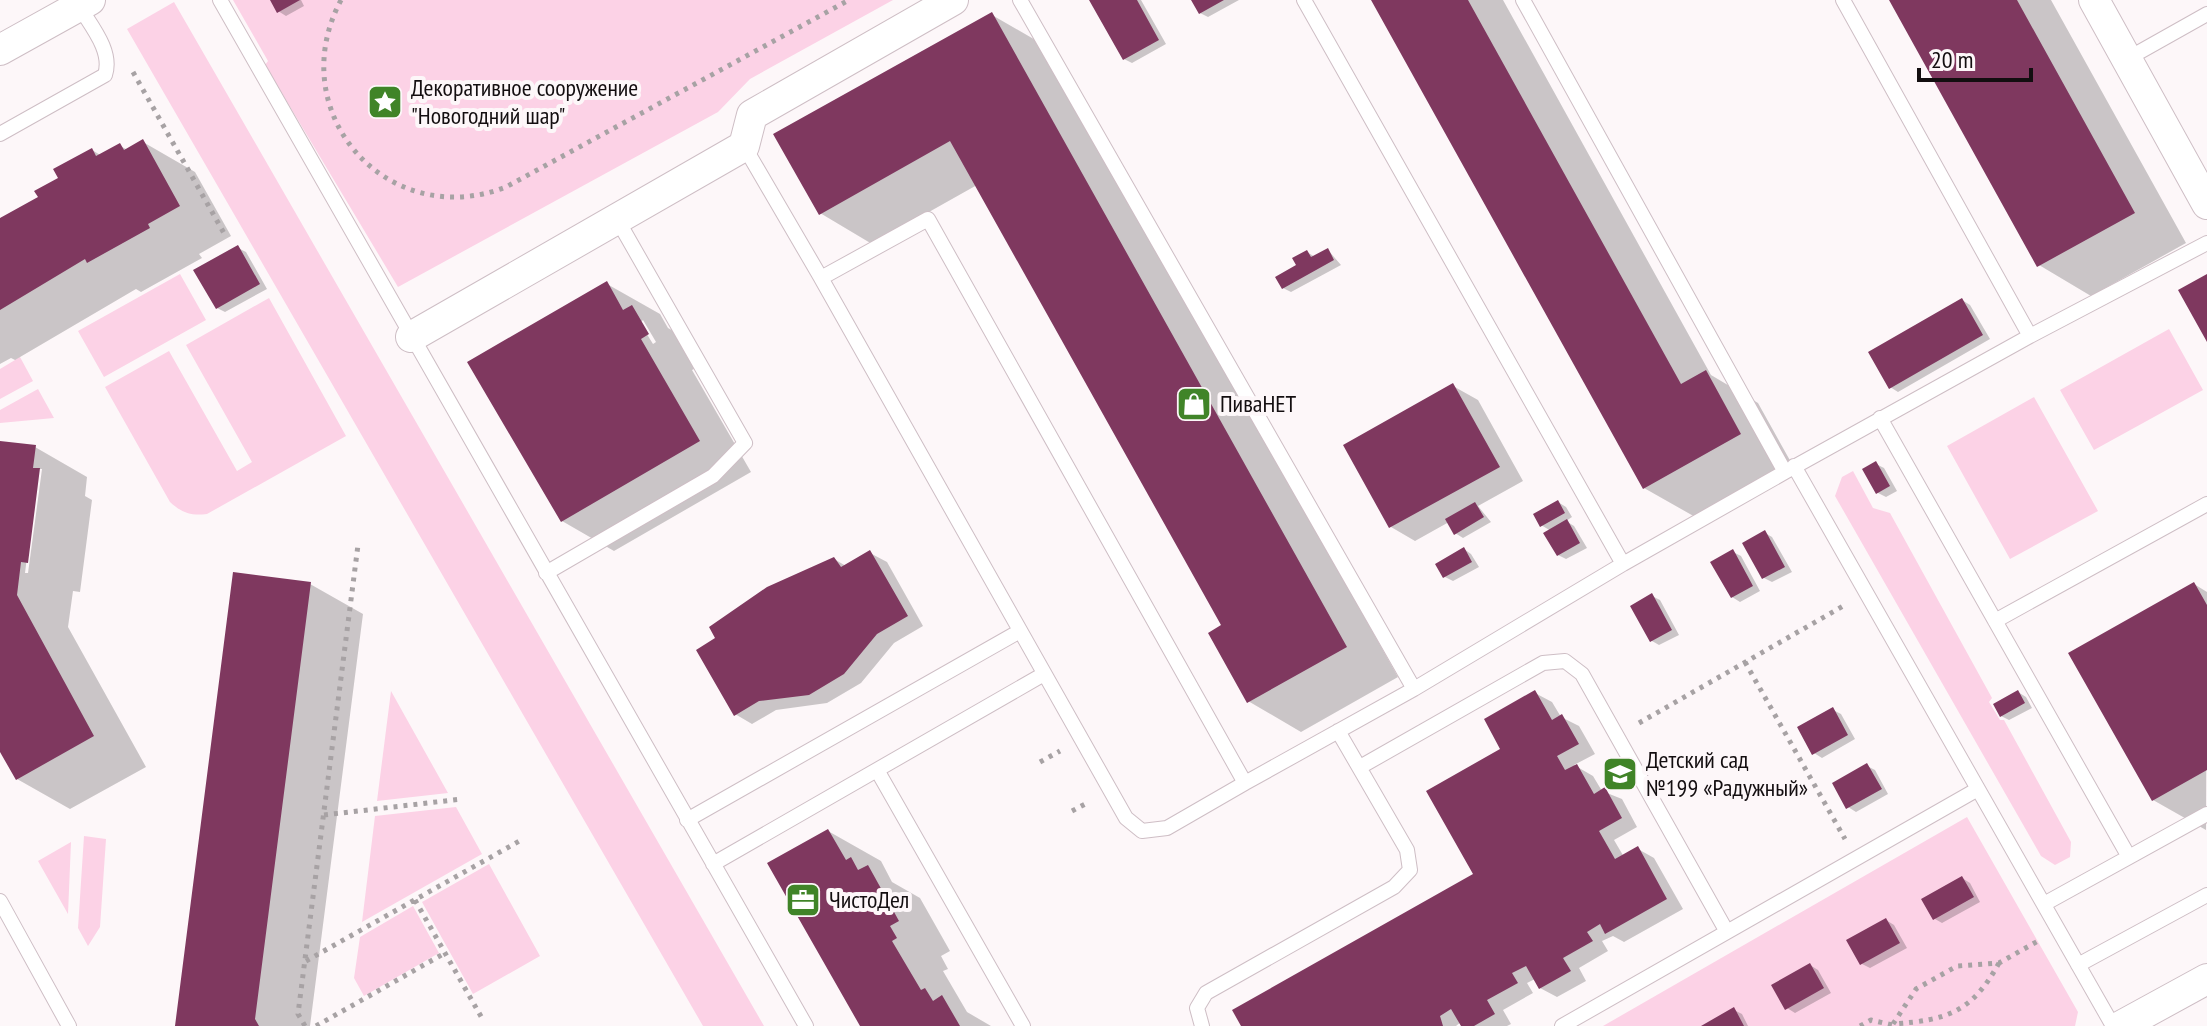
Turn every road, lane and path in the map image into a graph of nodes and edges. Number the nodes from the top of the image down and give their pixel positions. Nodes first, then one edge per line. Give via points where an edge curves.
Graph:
1 (220, 0) edge
2 (341, 0) edge
3 (849, 0) edge
4 (953, 0) edge
5 (1020, 0) edge
6 (1304, 0) edge
7 (1523, 0) edge
8 (1843, 0) edge
9 (2094, 0) edge
10 (85, 3) edge
11 (2207, 14) edge
12 (0, 50) edge
13 (2127, 59) junction
14 (130, 65) dead end
15 (0, 134) edge
16 (744, 146) junction
17 (2207, 204) edge
18 (617, 219) junction
19 (225, 235) dead end
20 (2207, 243) edge
21 (821, 278) junction
22 (2030, 336) junction
23 (411, 337) junction
24 (1880, 418) junction
25 (1790, 469) junction
26 (2207, 504) edge
27 (358, 545) dead end
28 (1623, 564) junction
29 (546, 573) junction
30 (1866, 593) junction
31 (1995, 621) junction
32 (1020, 631) junction
33 (1745, 662) junction
34 (1044, 674) junction
35 (1414, 689) junction
36 (1338, 731) junction
37 (1617, 736) junction
38 (1360, 767) junction
39 (877, 770) junction
40 (1245, 783) junction
41 (1978, 789) junction
42 (462, 799) dead end
43 (2207, 814) edge
44 (324, 815) junction
45 (687, 820) junction
46 (523, 839) dead end
47 (2129, 857) junction
48 (1856, 858) junction
49 (713, 864) junction
50 (2207, 895) edge
51 (415, 900) junction
52 (0, 901) edge
53 (2044, 904) junction
54 (2058, 929) junction
55 (1727, 932) junction
56 (445, 953) junction
57 (305, 961) junction
58 (1999, 963) junction
59 (2078, 965) junction
60 (2207, 979) edge
61 (483, 1020) dead end
62 (1892, 1025) edge
63 (69, 1026) edge
64 (305, 1026) edge
65 (316, 1026) edge
66 (806, 1026) edge
67 (1023, 1026) edge
68 (1202, 1026) edge
69 (1562, 1026) edge
70 (1860, 1026) edge
71 (2113, 1026) edge
72 (2121, 1026) edge

1 - 23 lane
2 - 3 path via 321,69 336,124 370,169 425,194 458,198 506,187
4 - 16 street via 752,115
5 - 35 lane
6 - 28 lane
7 - 25 lane
8 - 22 lane
9 - 13 street
10 - 12 street
10 - 15 lane via 109,63 105,75
11 - 13 lane
13 - 17 street
14 - 19 path
16 - 18 street
16 - 21 lane
18 - 23 street
18 - 29 lane via 745,443 713,476
20 - 22 lane
21 - 32 lane
21 - 40 lane via 928,219
22 - 24 lane
23 - 29 lane
24 - 25 lane
24 - 31 lane
25 - 28 lane
25 - 30 lane
26 - 31 lane
27 - 44 path
28 - 35 lane
29 - 45 lane
30 - 33 path
30 - 41 lane
31 - 47 lane
32 - 34 lane
32 - 45 lane
33 - 37 path
33 - 48 path
34 - 39 lane
34 - 40 lane via 1126,818 1142,831 1167,828
35 - 36 lane
36 - 38 lane
36 - 40 lane
37 - 38 lane via 1582,674 1565,661 1543,663
37 - 55 lane
38 - 68 lane via 1407,850 1410,870 1394,887 1206,993 1197,1008
39 - 49 lane
39 - 67 lane
41 - 48 lane
41 - 53 lane
42 - 44 path
43 - 47 lane
44 - 57 path
45 - 49 lane
46 - 51 path
47 - 53 lane
48 - 55 lane
49 - 66 lane
50 - 59 lane
51 - 56 path
51 - 57 path
52 - 63 lane
53 - 54 lane
54 - 58 path
54 - 59 lane
55 - 69 lane
56 - 61 path
56 - 65 path
57 - 64 path via 298,1014
58 - 62 path via 1957,966 1916,989
58 - 62 path via 1981,995 1934,1021
59 - 71 lane
60 - 72 street
62 - 70 path via 1871,1020

